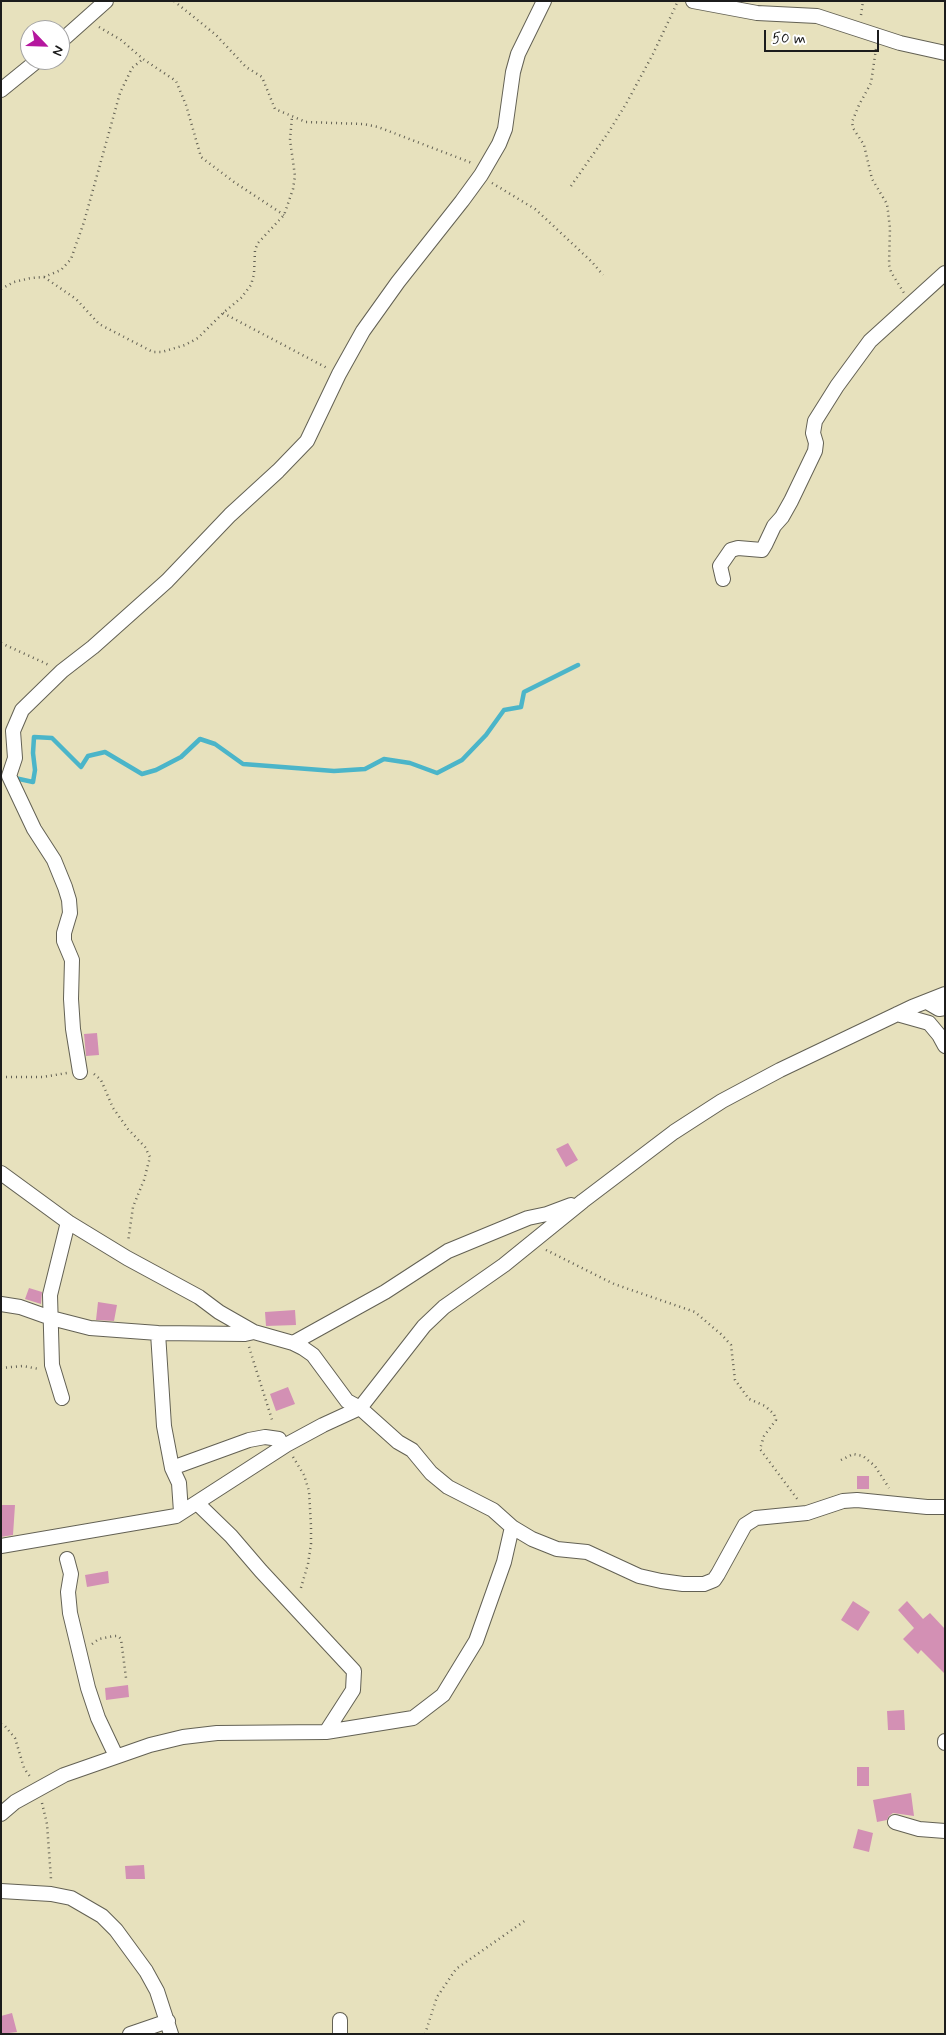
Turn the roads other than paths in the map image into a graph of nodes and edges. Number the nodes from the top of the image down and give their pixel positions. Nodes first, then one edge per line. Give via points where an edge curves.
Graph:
1 (106, 1) edge
2 (544, 1) edge
3 (693, 1) edge
4 (70, 34) edge
5 (945, 53) edge
6 (26, 70) edge
7 (1, 90) edge
8 (945, 273) edge
9 (723, 579) dead end
10 (945, 994) edge
11 (927, 1002) junction
12 (945, 1008) edge
13 (897, 1014) junction
14 (945, 1046) edge
15 (80, 1072) road end
16 (1, 1173) edge
17 (583, 1201) junction
18 (68, 1222) junction
19 (1, 1304) edge
20 (51, 1318) junction
21 (158, 1333) junction
22 (250, 1333) junction
23 (293, 1343) junction
24 (62, 1398) dead end
25 (360, 1408) junction
26 (282, 1442) junction
27 (172, 1468) junction
28 (197, 1503) junction
29 (945, 1507) edge
30 (181, 1512) junction
31 (512, 1527) junction
32 (1, 1546) edge
33 (67, 1559) dead end
34 (326, 1732) junction
35 (116, 1756) junction
36 (1, 1814) edge
37 (895, 1822) dead end
38 (945, 1831) edge
39 (1, 1891) edge
40 (170, 2027) edge
41 (130, 2034) edge

1 - 4 street
2 - 15 street via 518,54 505,130 482,172 379,308 339,374 307,441 143,603 62,671 22,710 13,731 16,758 9,776 34,829 54,860 69,900 70,913 64,942 72,960 71,999
3 - 5 street via 757,13 817,16
6 - 7 street
8 - 9 street via 870,341 837,386 815,421 813,437 816,446 812,459 787,509 762,550 731,550 720,566
10 - 11 street
11 - 12 street
11 - 13 street
13 - 14 street via 929,1023
13 - 17 street via 722,1101 674,1132
16 - 18 street
17 - 23 street via 528,1218 448,1251 385,1292
17 - 25 street via 504,1265 444,1307 424,1326
18 - 20 street via 50,1295
18 - 22 street via 199,1297
19 - 20 street
20 - 21 street via 90,1328
20 - 24 street via 53,1371
21 - 22 street
21 - 27 street via 164,1426
22 - 23 street
23 - 25 street via 312,1356 347,1401
25 - 26 street
25 - 31 street via 398,1442 412,1450 448,1487 493,1510
26 - 27 street via 265,1437 249,1440
26 - 28 street
27 - 30 street via 178,1483
28 - 30 street
28 - 34 street via 354,1671 353,1690
29 - 31 street via 857,1500 843,1501 807,1513 756,1518 745,1525 714,1580 704,1584 639,1576 587,1552 557,1550
30 - 32 street via 176,1516
31 - 34 street via 504,1562 476,1641 443,1696 413,1718
33 - 35 street via 71,1574 68,1603 91,1702
34 - 35 street via 200,1735
35 - 36 street via 64,1775 14,1802
37 - 38 street
39 - 40 street via 71,1898 102,1916 146,1971
40 - 41 street

